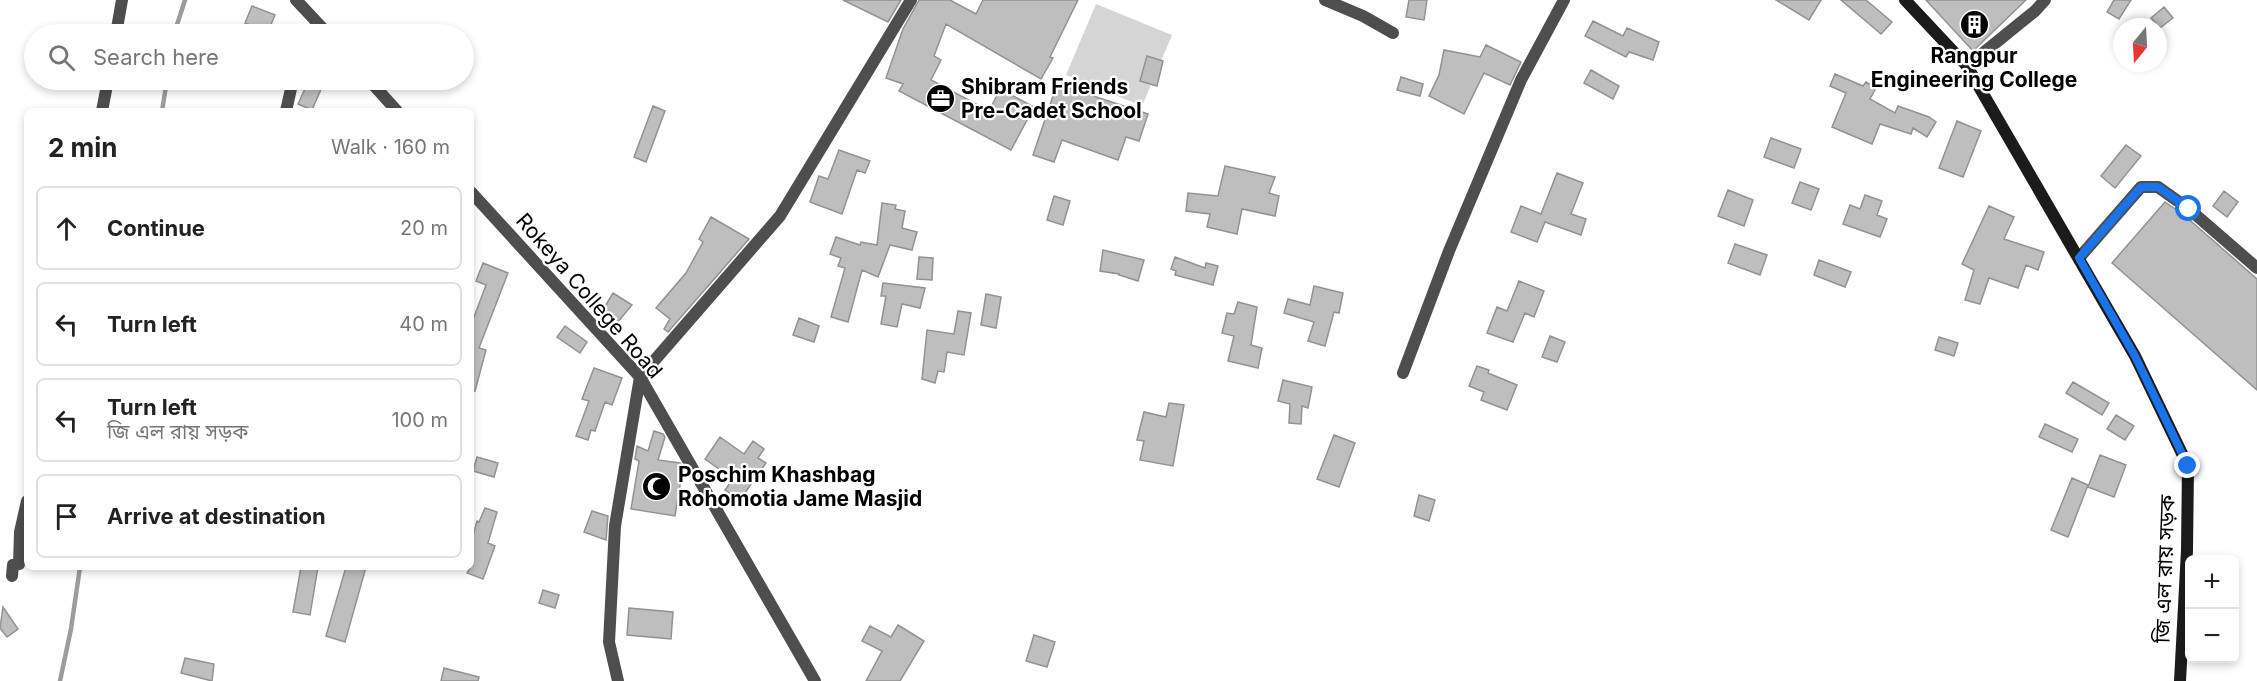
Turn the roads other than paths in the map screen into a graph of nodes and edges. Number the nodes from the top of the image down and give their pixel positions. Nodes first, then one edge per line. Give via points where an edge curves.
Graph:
1 (122, 0) edge
2 (911, 0) edge
3 (1324, 0) edge
4 (1564, 0) edge
5 (1905, 0) edge
6 (2045, 0) edge
7 (300, 1) edge
8 (118, 24) edge
9 (318, 24) edge
10 (1393, 33) dead end
11 (1967, 66) junction
12 (106, 90) edge
13 (291, 90) edge
14 (378, 90) edge
15 (103, 108) edge
16 (287, 108) edge
17 (394, 108) edge
18 (474, 195) edge
19 (2079, 258) junction
20 (2257, 268) edge
21 (1402, 373) dead end
22 (640, 377) junction
23 (24, 514) edge
24 (12, 576) dead end
25 (618, 681) edge
26 (815, 681) edge
27 (2180, 681) edge

1 - 8 street
2 - 22 street via 780,216
3 - 10 street
4 - 21 street via 1521,80
5 - 11 main road, জি এল রায় সড়ক
6 - 11 street
7 - 9 street
11 - 19 main road, জি এল রায় সড়ক
12 - 15 street
13 - 16 street
14 - 17 street
18 - 22 street, Rokeya College Road
19 - 20 street via 2141,187 2158,187
19 - 27 main road, জি এল রায় সড়ক via 2135,356 2188,466
22 - 25 street via 615,525 609,642
22 - 26 street, Rokeya College Road
23 - 24 street via 19,564 13,565

